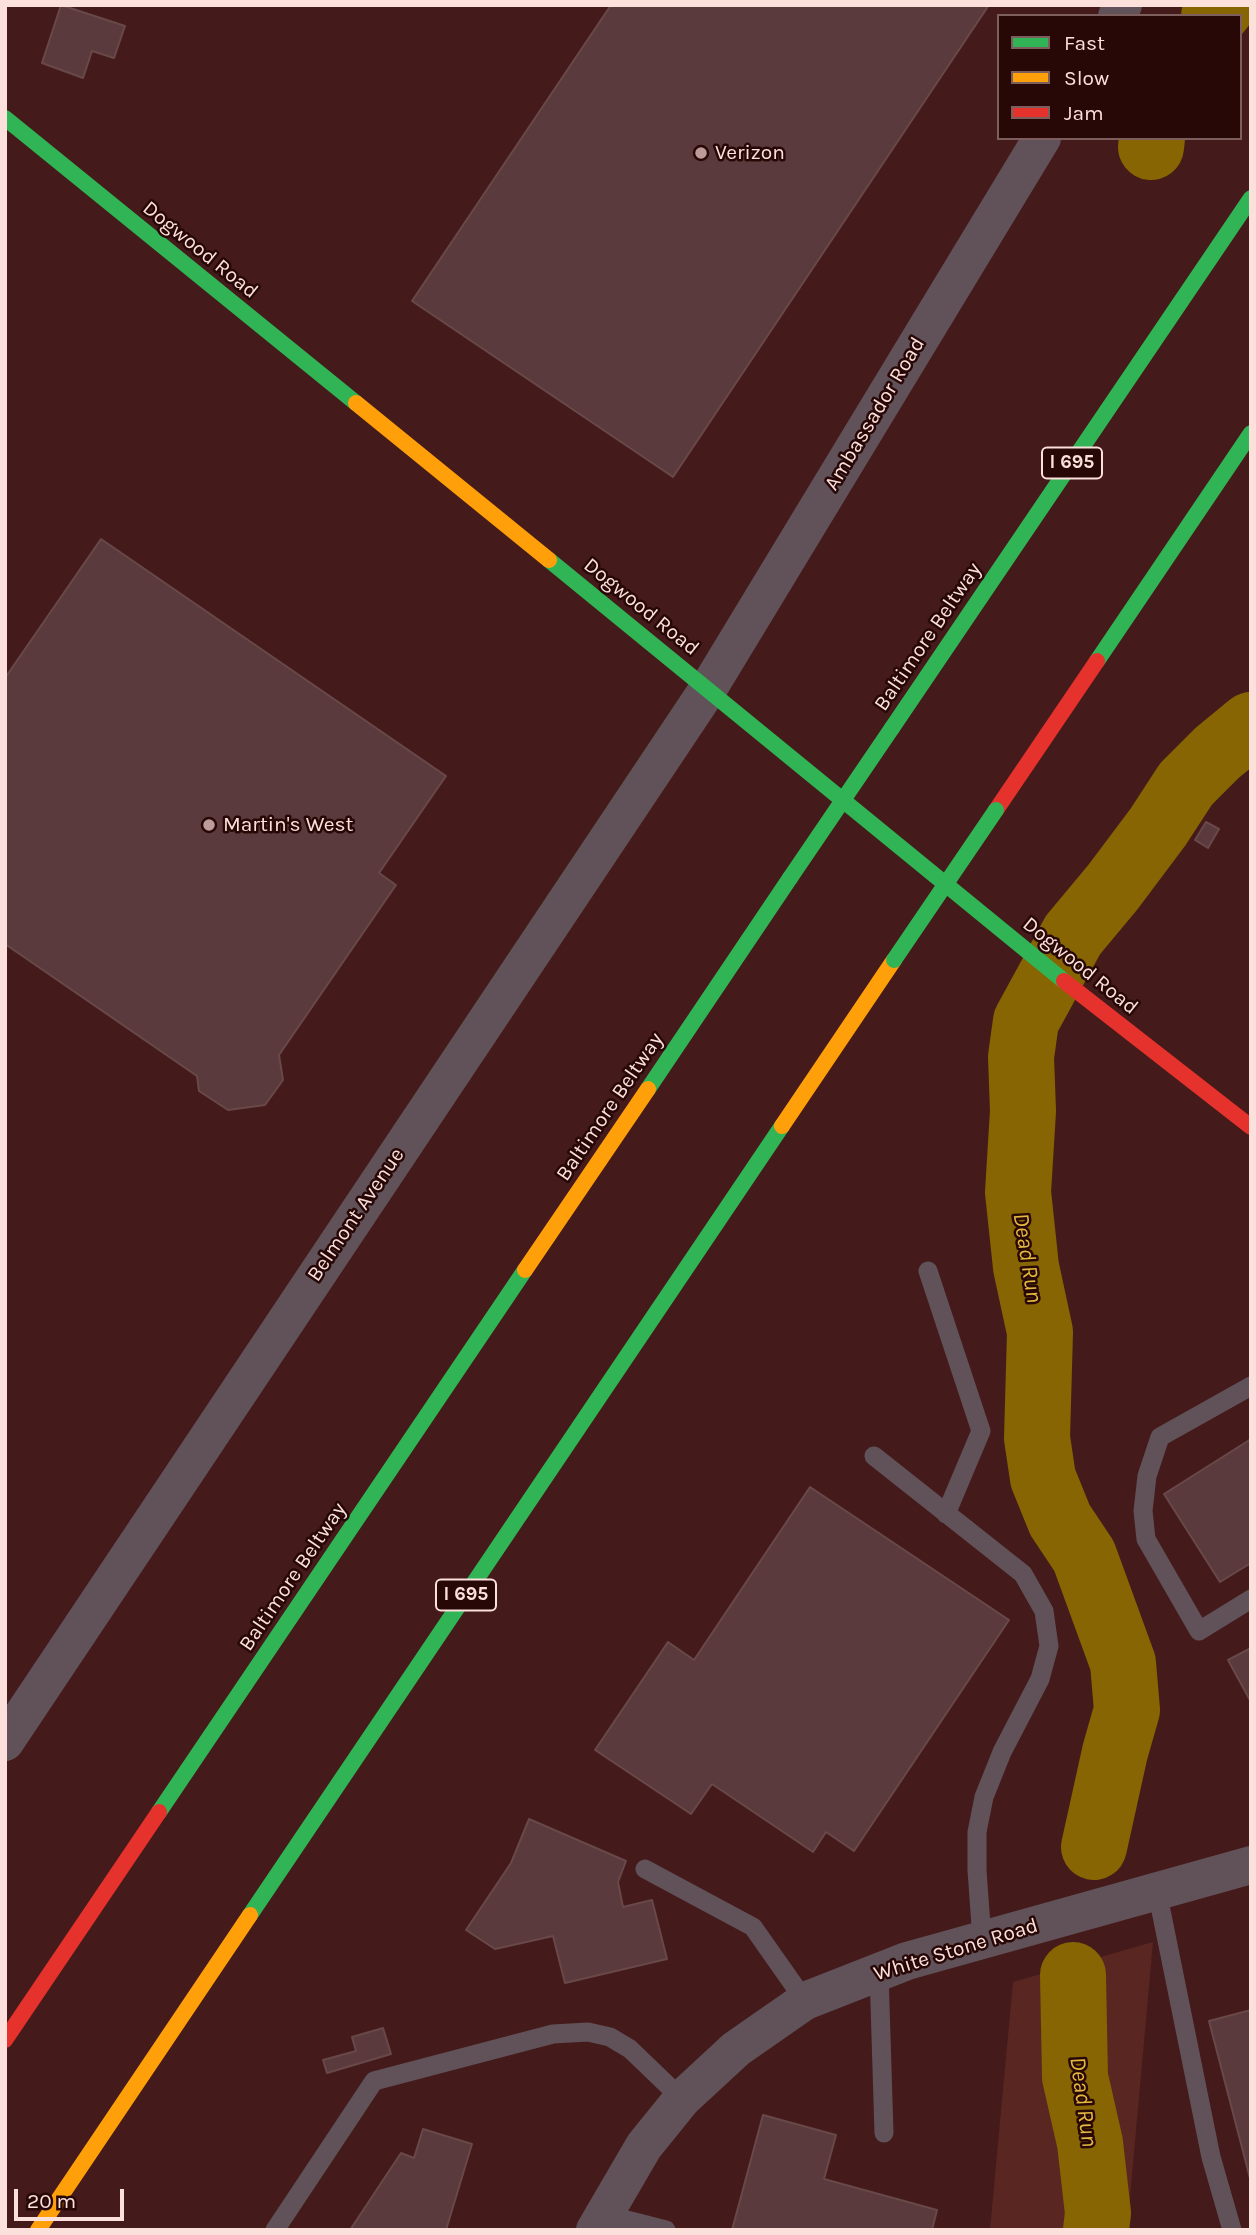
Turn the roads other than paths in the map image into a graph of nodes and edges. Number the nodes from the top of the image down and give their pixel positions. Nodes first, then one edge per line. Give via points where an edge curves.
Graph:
1 (5, 118) edge
2 (1041, 140) edge
3 (1251, 198) edge
4 (1251, 433) edge
5 (708, 689) junction
6 (1251, 1127) edge
7 (928, 1271) dead end
8 (1251, 1386) edge
9 (874, 1456) dead end
10 (946, 1514) junction
11 (1251, 1599) edge
12 (5, 1742) edge
13 (1251, 1865) edge
14 (645, 1869) dead end
15 (1157, 1891) junction
16 (982, 1940) junction
17 (879, 1972) junction
18 (805, 2001) junction
19 (5, 2040) edge
20 (682, 2099) junction
21 (884, 2133) dead end
22 (599, 2222) edge
23 (38, 2230) edge
24 (275, 2230) edge
25 (666, 2230) edge
26 (1232, 2230) edge

1 - 5 main road, Dogwood Road
2 - 5 street, Ambassador Road
3 - 19 main road, Baltimore Beltway / I 695, bridge
4 - 23 main road, I 695, bridge
5 - 6 main road, Dogwood Road via 1041,963
5 - 12 street, Belmont Avenue
7 - 10 lane via 981,1432
8 - 11 lane via 1160,1437 1147,1476 1143,1511 1146,1539 1199,1631
9 - 10 lane
10 - 16 lane via 1023,1574 1044,1611 1049,1646 1040,1679 984,1797 977,1832
13 - 15 street, White Stone Road
14 - 18 lane via 753,1927
15 - 16 street, White Stone Road
15 - 26 lane via 1211,2157
16 - 17 street, White Stone Road
17 - 18 street, White Stone Road
17 - 21 lane
18 - 20 street, White Stone Road via 736,2049
20 - 22 street, White Stone Road via 644,2146
20 - 24 lane via 630,2049 610,2037 588,2032 553,2034 374,2081
22 - 25 lane

